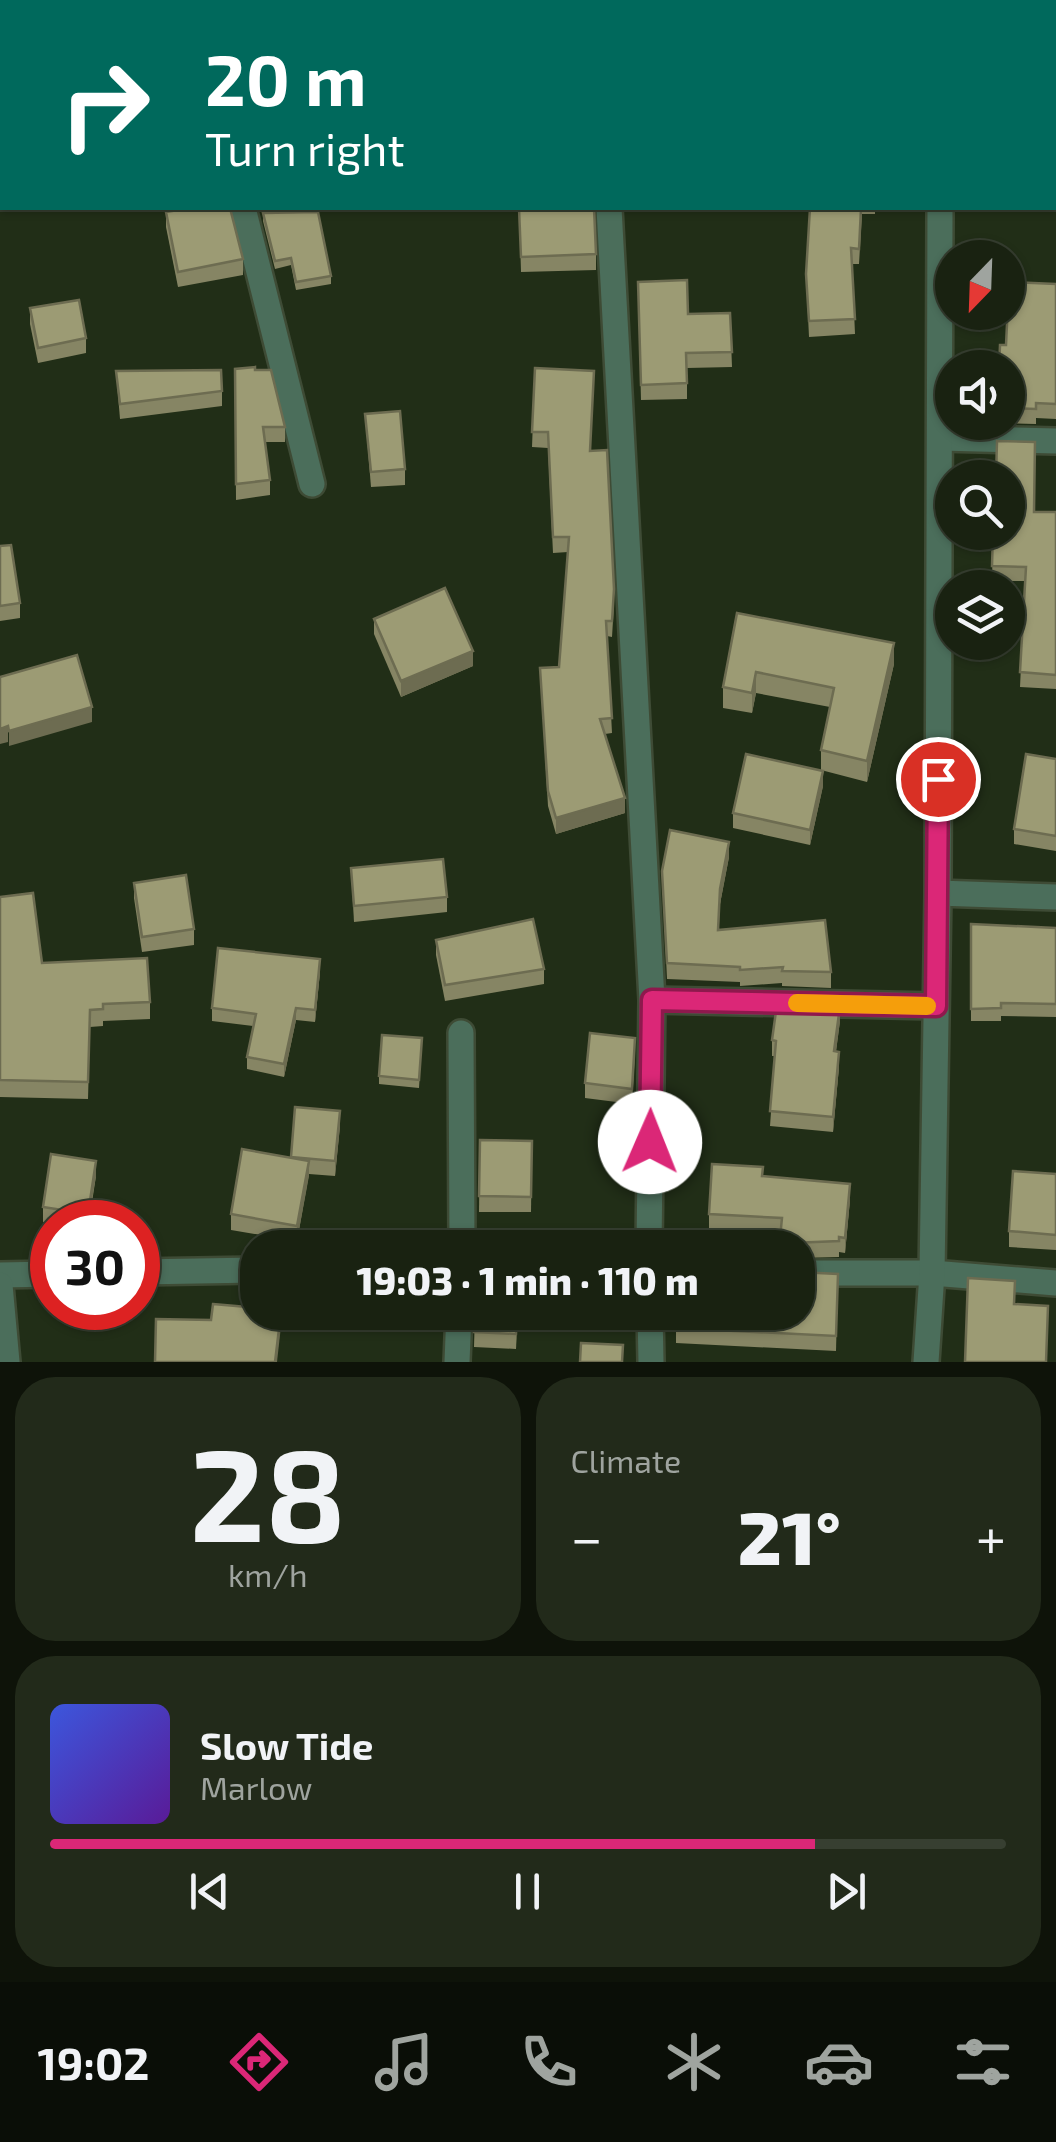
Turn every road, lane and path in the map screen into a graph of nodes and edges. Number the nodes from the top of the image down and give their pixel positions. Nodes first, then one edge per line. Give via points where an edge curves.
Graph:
1 (244, 210) edge
2 (609, 210) edge
3 (940, 210) edge
4 (940, 350) edge
5 (940, 440) edge
6 (1017, 440) edge
7 (1056, 441) edge
8 (312, 484) dead end
9 (938, 892) junction
10 (1056, 897) edge
11 (652, 1000) junction
12 (936, 1006) junction
13 (461, 1033) dead end
14 (462, 1230) edge
15 (648, 1230) edge
16 (240, 1270) edge
17 (160, 1272) edge
18 (815, 1273) edge
19 (932, 1273) junction
20 (30, 1274) edge
21 (0, 1275) edge
22 (1056, 1283) edge
23 (0, 1285) edge
24 (459, 1330) edge
25 (651, 1330) edge
26 (7, 1362) edge
27 (456, 1362) edge
28 (652, 1362) edge
29 (926, 1362) edge

1 - 8 street
2 - 11 street
3 - 4 street
5 - 9 street
6 - 7 street
9 - 10 street
9 - 12 street
11 - 12 street
11 - 15 street
12 - 19 street
13 - 14 street
16 - 17 street
18 - 19 street
19 - 22 street
19 - 29 street
20 - 21 street
23 - 26 street
24 - 27 street
25 - 28 street

